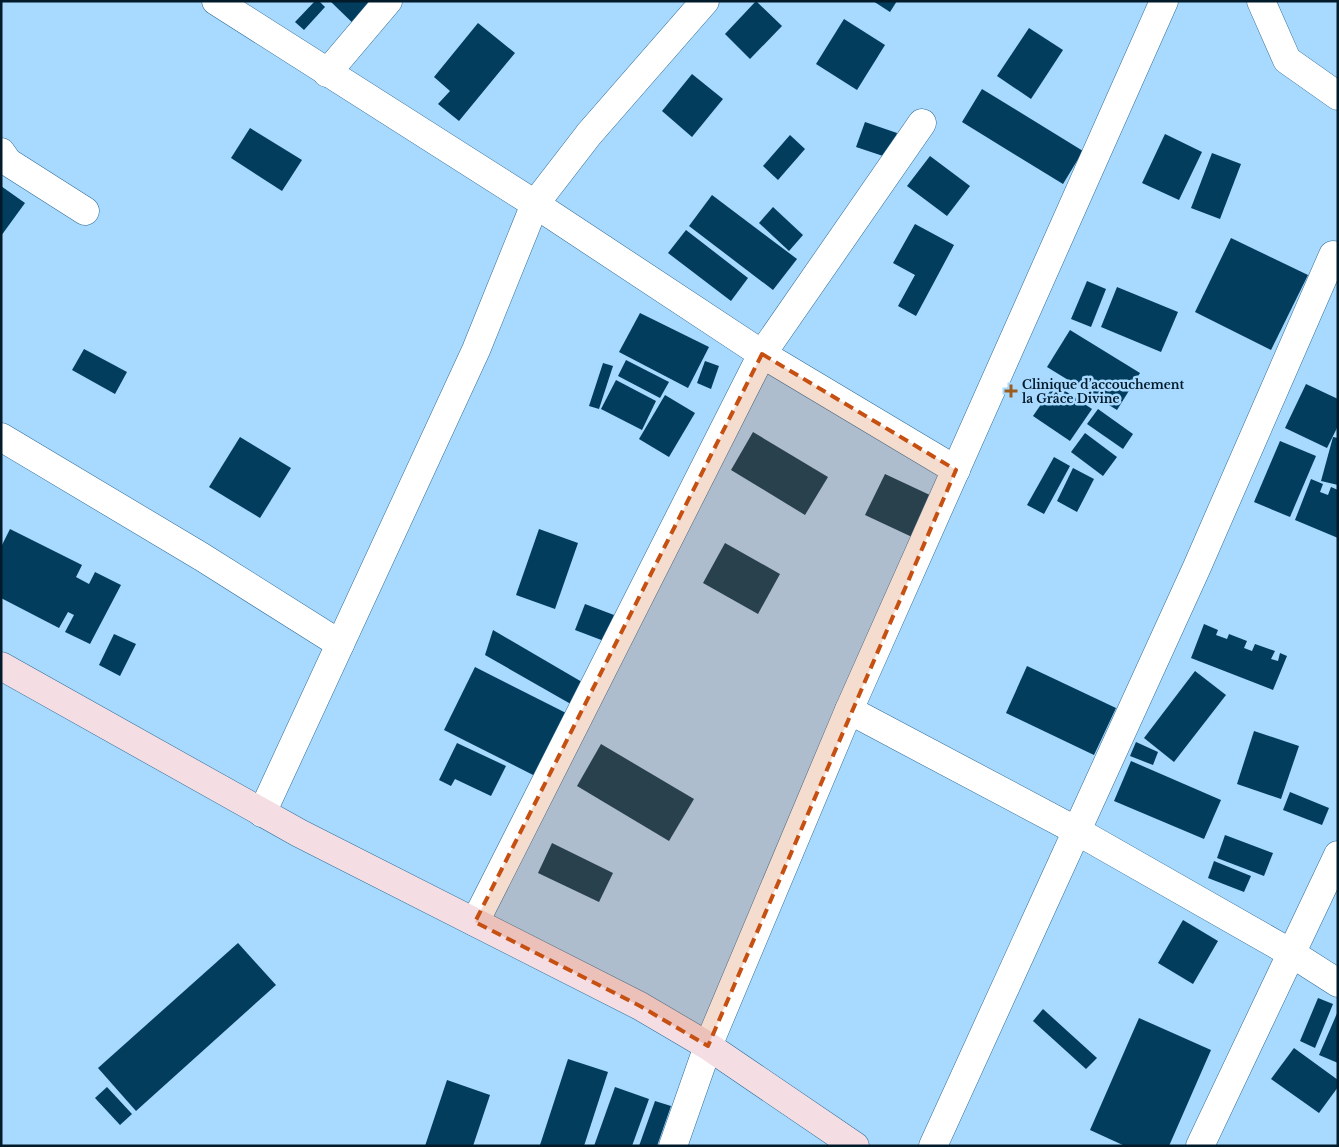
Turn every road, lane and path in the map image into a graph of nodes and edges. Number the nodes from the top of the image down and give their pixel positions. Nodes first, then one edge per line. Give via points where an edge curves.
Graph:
1 (216, 1) edge
2 (388, 1) edge
3 (705, 1) edge
4 (1164, 1) edge
5 (1261, 1) edge
6 (327, 73) junction
7 (1338, 96) edge
8 (922, 123) dead end
9 (1, 152) edge
10 (535, 204) junction
11 (85, 211) dead end
12 (1336, 255) edge
13 (762, 354) junction
14 (1, 437) edge
15 (956, 470) junction
16 (340, 644) junction
17 (1, 666) edge
18 (849, 710) junction
19 (262, 813) junction
20 (1077, 831) junction
21 (1338, 855) edge
22 (475, 922) junction
23 (1291, 953) junction
24 (1338, 983) edge
25 (708, 1046) junction
26 (673, 1146) edge
27 (855, 1146) edge
28 (933, 1146) edge
29 (1200, 1146) edge

1 - 6 street
2 - 6 street
3 - 10 street via 589,134
4 - 15 street
5 - 7 street via 1287,60
6 - 10 street
8 - 13 street
9 - 11 street via 8,162
10 - 13 street
10 - 16 street via 476,350
12 - 20 street
13 - 15 street
13 - 22 street
14 - 16 street
15 - 18 street
16 - 19 street
17 - 19 street
18 - 20 street
18 - 25 street
19 - 22 street
20 - 23 street
20 - 28 street
21 - 23 street
22 - 25 street via 640,1006
23 - 24 street
23 - 29 street
25 - 26 street
25 - 27 street

